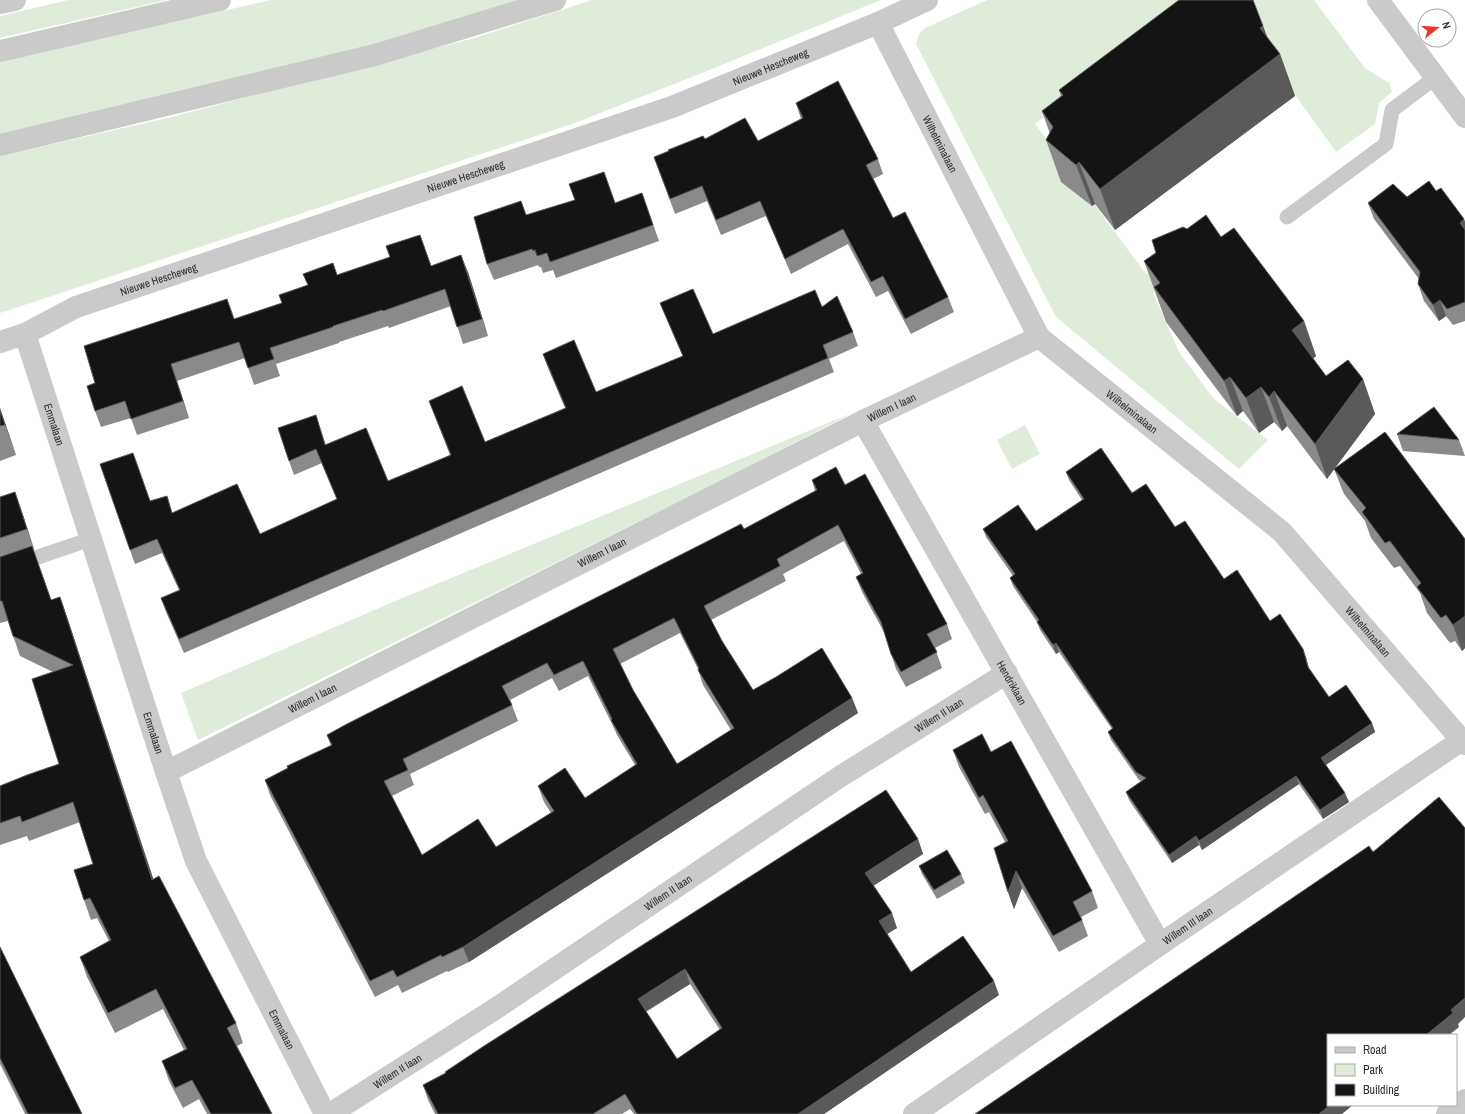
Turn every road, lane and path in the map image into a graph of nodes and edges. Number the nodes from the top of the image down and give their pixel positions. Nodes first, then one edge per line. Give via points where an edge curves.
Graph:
1 (15, 0) edge
2 (220, 0) edge
3 (555, 0) edge
4 (927, 0) edge
5 (1378, 0) edge
6 (0, 3) edge
7 (878, 23) junction
8 (0, 51) edge
9 (1436, 77) junction
10 (1465, 117) edge
11 (0, 145) edge
12 (1287, 217) dead end
13 (25, 334) junction
14 (1039, 337) junction
15 (0, 342) edge
16 (863, 421) junction
17 (91, 539) junction
18 (0, 570) edge
19 (1007, 673) junction
20 (1463, 742) edge
21 (166, 772) junction
22 (1160, 944) junction
23 (1465, 1100) edge
24 (325, 1114) edge
25 (330, 1114) edge
26 (914, 1114) edge
27 (1447, 1114) edge

1 - 6 street
2 - 8 street
3 - 11 street via 375,55
4 - 7 street, Nieuwe Hescheweg
5 - 9 street
7 - 13 street, Nieuwe Hescheweg via 672,107 76,307
7 - 14 street, Wilhelminalaan
9 - 10 street
9 - 12 lane via 1392,110 1386,144
13 - 15 street, Nieuwe Hescheweg
13 - 17 street, Emmalaan
14 - 16 street, Willem I laan
14 - 20 street, Wilhelminalaan via 1282,532
16 - 19 street, Hendriklaan
16 - 21 street, Willem I laan
17 - 18 lane
17 - 21 street, Emmalaan
19 - 22 street, Hendriklaan
19 - 25 street, Willem II laan via 841,776 495,1009
20 - 22 street, Willem III laan
21 - 24 street, Emmalaan via 196,861
22 - 26 street, Willem III laan
23 - 27 street

